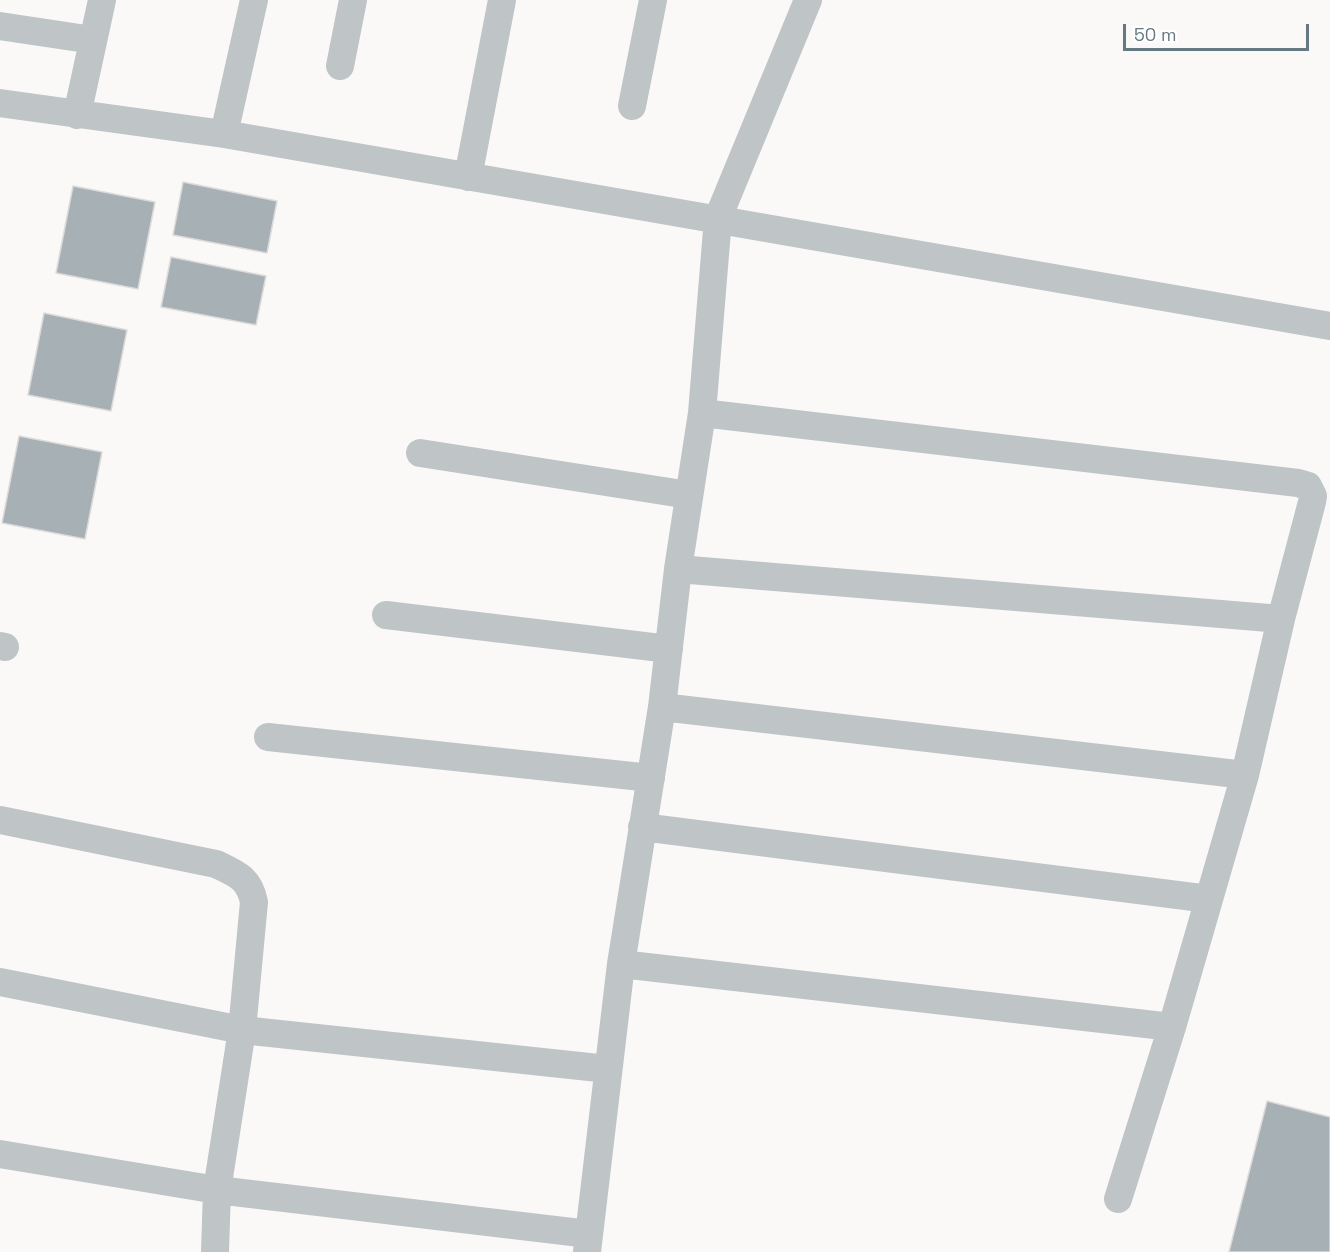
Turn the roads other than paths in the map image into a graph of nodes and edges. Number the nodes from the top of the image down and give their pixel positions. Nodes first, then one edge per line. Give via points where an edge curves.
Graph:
1 (102, 0) edge
2 (254, 0) edge
3 (353, 0) edge
4 (502, 0) edge
5 (653, 0) edge
6 (808, 0) edge
7 (0, 26) edge
8 (93, 40) junction
9 (340, 66) dead end
10 (0, 103) edge
11 (632, 106) dead end
12 (77, 115) junction
13 (224, 134) junction
14 (468, 177) junction
15 (718, 218) junction
16 (1330, 326) edge
17 (702, 413) junction
18 (420, 453) dead end
19 (689, 495) junction
20 (678, 569) junction
21 (386, 615) dead end
22 (1281, 619) junction
23 (669, 649) junction
24 (662, 707) junction
25 (268, 737) dead end
26 (1245, 776) junction
27 (651, 778) junction
28 (0, 820) edge
29 (642, 827) junction
30 (1209, 899) junction
31 (621, 964) junction
32 (0, 982) edge
33 (1172, 1027) junction
34 (242, 1030) junction
35 (608, 1069) junction
36 (0, 1154) edge
37 (217, 1190) junction
38 (1118, 1199) dead end
39 (588, 1243) edge
40 (215, 1252) edge

1 - 8 street
2 - 13 street
3 - 9 street
4 - 14 street
5 - 11 street
6 - 15 street
7 - 8 street
8 - 12 street
10 - 12 street
12 - 13 street
13 - 14 street
14 - 15 street
15 - 16 street
15 - 17 street
17 - 19 street
17 - 22 street via 1308,486 1312,502
18 - 19 street
19 - 20 street
20 - 22 street
20 - 23 street
21 - 23 street
22 - 26 street
23 - 24 street
24 - 26 street
24 - 27 street
25 - 27 street
26 - 30 street
27 - 29 street
28 - 34 street via 216,864 236,873 251,887 255,902
29 - 30 street
29 - 31 street
30 - 33 street
31 - 33 street
31 - 35 street
32 - 34 street
33 - 38 street
34 - 35 street
34 - 37 street
35 - 39 street
36 - 37 street
37 - 39 street
37 - 40 street

